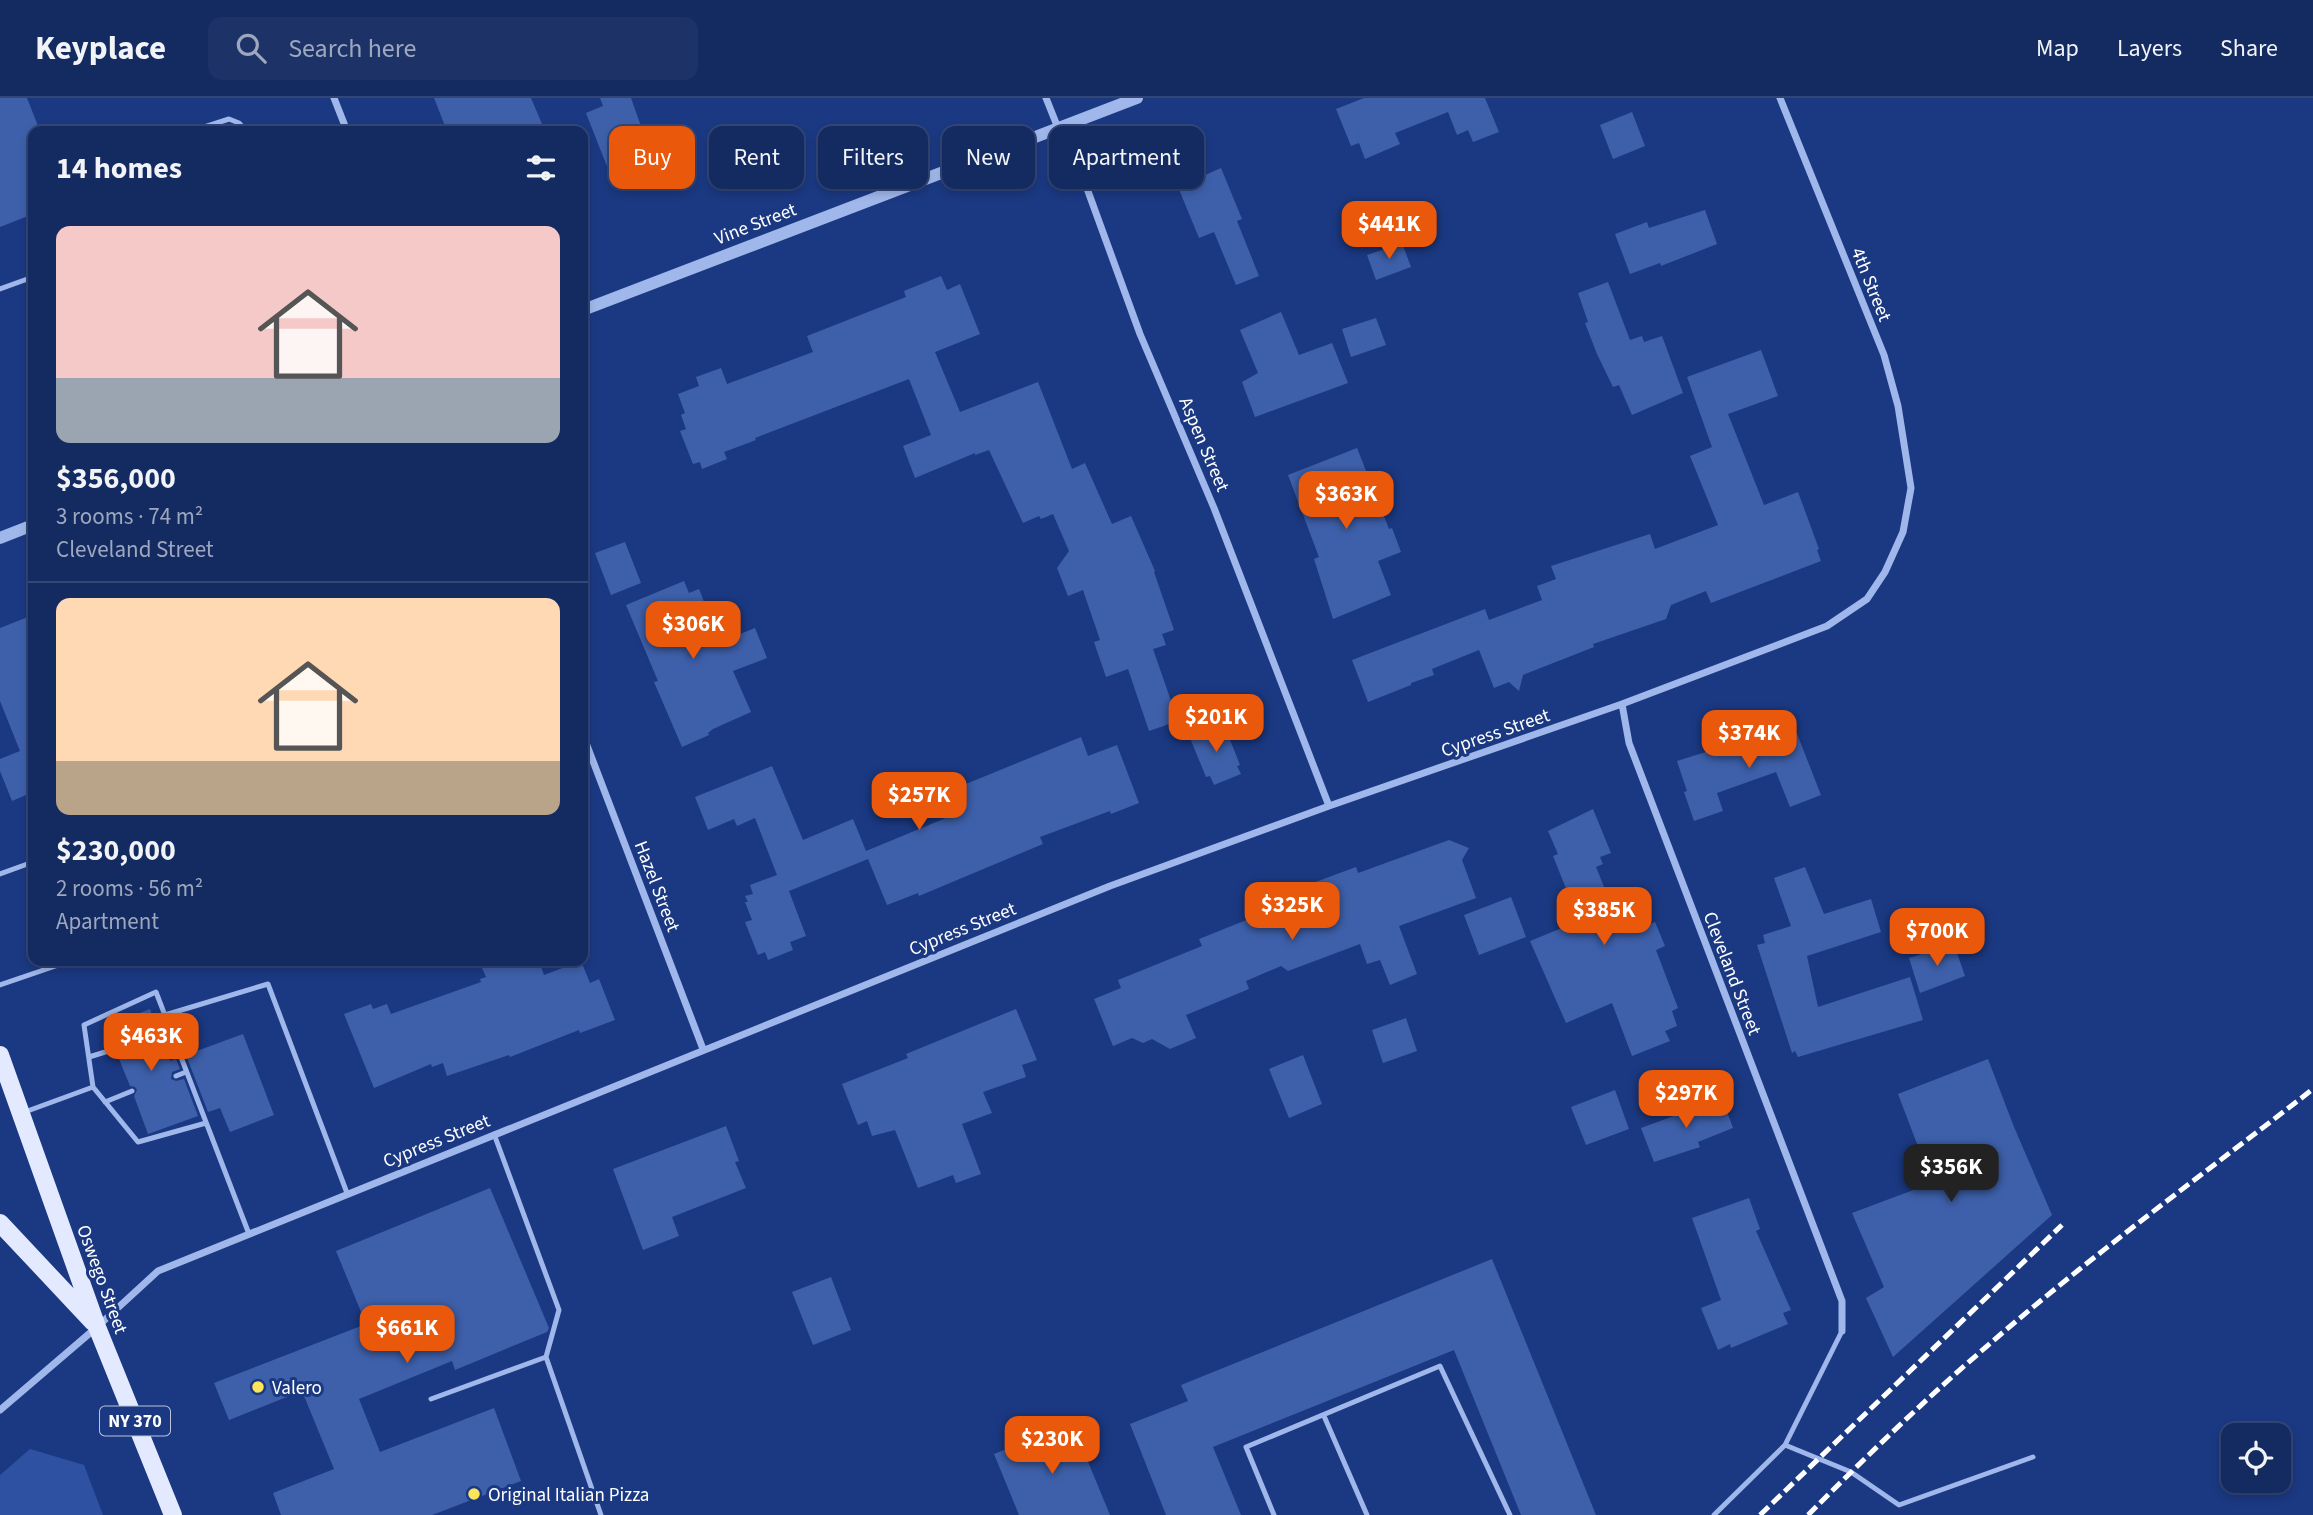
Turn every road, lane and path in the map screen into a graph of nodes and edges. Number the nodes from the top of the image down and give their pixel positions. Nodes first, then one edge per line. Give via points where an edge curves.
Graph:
1 (334, 98) edge
2 (1046, 98) edge
3 (1137, 98) edge
4 (1780, 98) edge
5 (207, 126) edge
6 (242, 126) edge
7 (345, 126) edge
8 (1057, 126) edge
9 (1063, 126) edge
10 (1049, 131) edge
11 (1088, 189) edge
12 (28, 279) edge
13 (0, 289) edge
14 (588, 308) edge
15 (1911, 488) joint
16 (28, 527) edge
17 (0, 538) edge
18 (1622, 705) junction
19 (588, 748) edge
20 (1329, 806) junction
21 (28, 864) edge
22 (0, 874) edge
23 (55, 966) edge
24 (0, 985) edge
25 (165, 1015) junction
26 (170, 1029) junction
27 (159, 1033) dead end
28 (115, 1049) dead end
29 (703, 1049) junction
30 (0, 1055) edge
31 (89, 1057) junction
32 (186, 1072) junction
33 (176, 1076) dead end
34 (93, 1087) junction
35 (132, 1091) dead end
36 (105, 1102) junction
37 (20, 1114) junction
38 (206, 1123) junction
39 (494, 1134) junction
40 (347, 1193) junction
41 (0, 1223) edge
42 (249, 1234) junction
43 (97, 1327) junction
44 (1842, 1331) joint
45 (546, 1357) junction
46 (431, 1399) dead end
47 (0, 1410) edge
48 (1324, 1416) junction
49 (1785, 1445) junction
50 (2033, 1457) dead end
51 (173, 1515) edge
52 (601, 1515) edge
53 (1273, 1515) edge
54 (1367, 1515) edge
55 (1510, 1515) edge
56 (1714, 1515) edge

1 - 7 street
2 - 8 street, Aspen Street
3 - 9 street, Vine Street
4 - 15 street, 4th Street via 1884,355 1898,406
5 - 6 lane via 229,119
10 - 14 street, Vine Street
11 - 20 street, Aspen Street via 1140,334 1214,508
12 - 13 lane
15 - 18 street, Cypress Street via 1903,532 1867,599 1827,626
16 - 17 street
18 - 20 street, Cypress Street
18 - 44 street, Cleveland Street via 1629,743 1842,1301
19 - 29 street, Hazel Street
20 - 29 street, Cypress Street via 1110,886
21 - 22 lane
23 - 24 lane
25 - 26 lane
25 - 31 lane via 156,992 83,1025
25 - 40 lane via 268,984
26 - 27 lane
26 - 32 lane
28 - 31 lane
29 - 39 street, Cypress Street
30 - 37 main road, Oswego Street
31 - 34 lane
32 - 33 lane
32 - 38 lane
34 - 36 lane
34 - 37 lane
35 - 36 lane
36 - 38 lane via 138,1142
37 - 43 main road, Oswego Street
38 - 42 lane
39 - 40 street, Cypress Street
39 - 45 lane via 559,1310
40 - 42 street, Cypress Street
41 - 43 main road, NY 370
42 - 43 street, Cypress Street via 158,1270
43 - 47 street, Cypress Street
43 - 51 main road, Oswego Street / NY 370
44 - 49 lane
45 - 46 lane
45 - 52 lane
48 - 53 lane via 1245,1447
48 - 54 lane
48 - 55 lane via 1440,1366
49 - 50 lane via 1851,1472 1899,1505
49 - 56 lane

